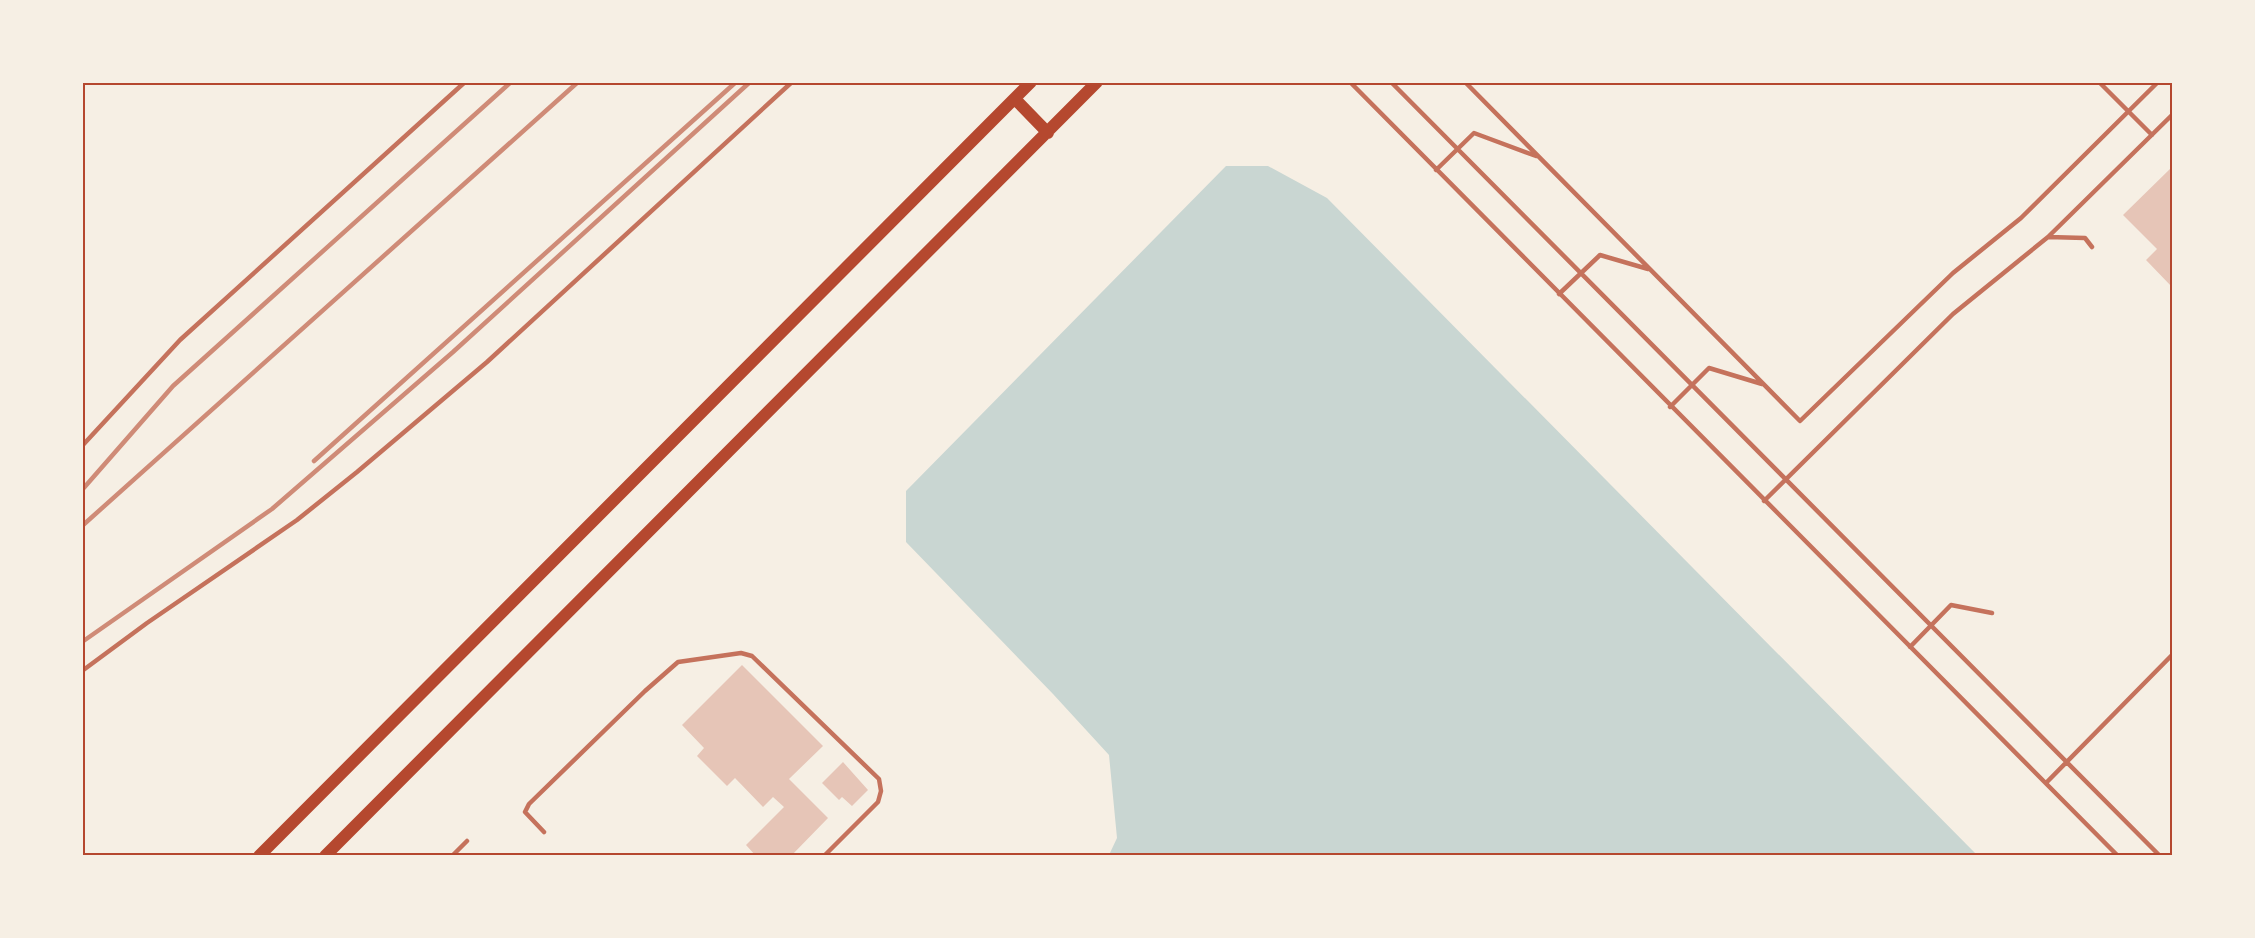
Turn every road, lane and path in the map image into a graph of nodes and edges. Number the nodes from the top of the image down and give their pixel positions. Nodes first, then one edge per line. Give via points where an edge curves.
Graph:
1 (465, 82) edge
2 (792, 82) edge
3 (1031, 82) edge
4 (1097, 82) edge
5 (1350, 82) edge
6 (1390, 82) edge
7 (1466, 82) edge
8 (2099, 82) edge
9 (2158, 82) edge
10 (1016, 99) junction
11 (2128, 112) junction
12 (2172, 115) edge
13 (1048, 133) junction
14 (2152, 135) junction
15 (1457, 150) junction
16 (1539, 157) junction
17 (1436, 170) junction
18 (2048, 237) junction
19 (2092, 247) dead end
20 (1651, 270) junction
21 (1581, 274) junction
22 (1559, 294) junction
23 (1692, 385) junction
24 (1765, 385) junction
25 (1671, 407) junction
26 (82, 446) edge
27 (1786, 479) junction
28 (1764, 501) junction
29 (1992, 613) dead end
30 (1931, 625) junction
31 (1910, 647) junction
32 (2172, 655) edge
33 (82, 670) edge
34 (2067, 762) junction
35 (2046, 783) junction
36 (544, 832) dead end
37 (467, 841) dead end
38 (259, 855) edge
39 (325, 855) edge
40 (452, 855) edge
41 (824, 855) edge
42 (2118, 855) edge
43 (2160, 855) edge

1 - 26 lane via 180,340
2 - 33 lane via 486,362 357,472 297,520
3 - 10 main road
4 - 13 main road
5 - 17 lane
6 - 15 lane
7 - 16 lane
8 - 11 lane
9 - 11 lane
10 - 13 main road
10 - 38 main road
11 - 14 lane
11 - 24 lane via 2021,218 1953,273 1800,421
12 - 14 lane
13 - 39 main road
14 - 18 lane
15 - 16 lane via 1474,133
15 - 17 lane
15 - 21 lane
16 - 20 lane
17 - 22 lane
18 - 19 lane via 2085,238
18 - 27 lane via 1953,314
20 - 21 lane via 1600,255
20 - 24 lane
21 - 22 lane
21 - 23 lane
22 - 25 lane
23 - 24 lane via 1710,368
23 - 25 lane
23 - 27 lane
25 - 28 lane
27 - 28 lane
27 - 30 lane
28 - 31 lane
29 - 30 lane via 1951,605
30 - 31 lane
30 - 34 lane
31 - 35 lane
32 - 34 lane
34 - 35 lane
34 - 43 lane
35 - 42 lane
36 - 41 lane via 525,812 529,804 645,691 678,662 741,653 752,656 879,779 878,801
37 - 40 lane

